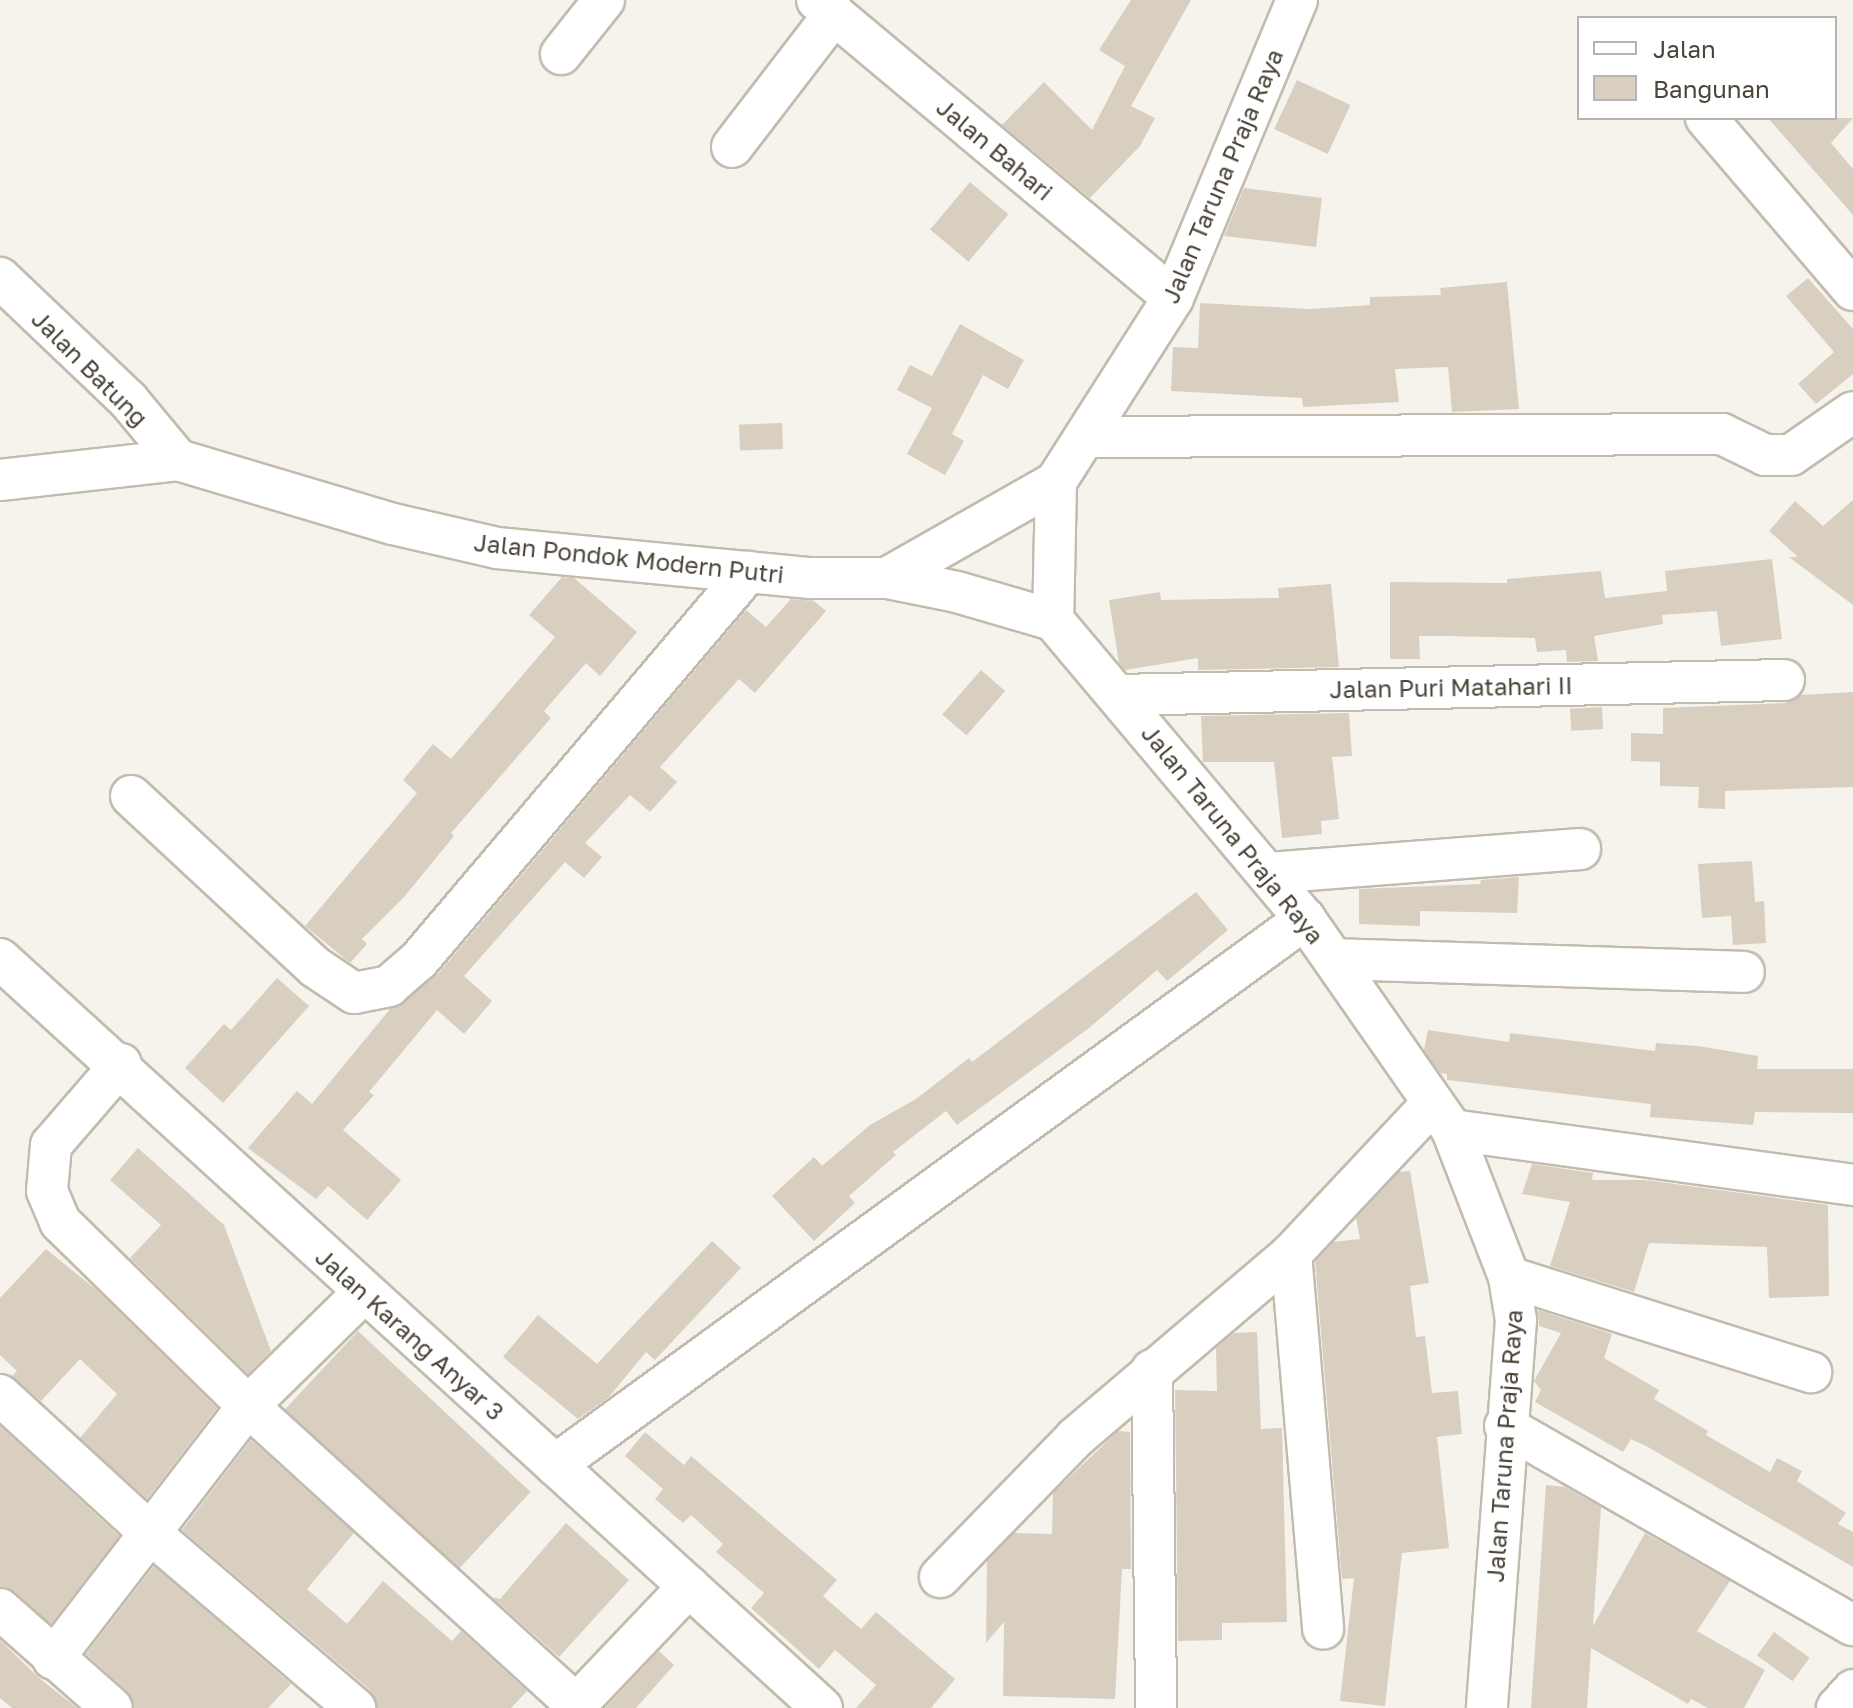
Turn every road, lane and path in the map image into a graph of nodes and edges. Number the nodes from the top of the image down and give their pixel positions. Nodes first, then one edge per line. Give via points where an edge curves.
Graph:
1 (604, 0) edge
2 (1297, 0) edge
3 (826, 7) edge
4 (561, 54) dead end
5 (1708, 120) edge
6 (732, 147) dead end
7 (0, 278) edge
8 (1853, 290) edge
9 (1173, 298) junction
10 (1853, 412) edge
11 (1085, 437) junction
12 (178, 460) junction
13 (0, 480) edge
14 (1056, 482) junction
15 (748, 572) junction
16 (887, 578) junction
17 (1053, 620) junction
18 (1784, 680) dead end
19 (1118, 695) junction
20 (131, 796) dead end
21 (1580, 849) dead end
22 (1269, 873) junction
23 (1305, 919) junction
24 (0, 959) edge
25 (1334, 959) junction
26 (1744, 972) dead end
27 (121, 1064) junction
28 (1442, 1117) junction
29 (1853, 1185) edge
30 (1291, 1254) junction
31 (1509, 1277) junction
32 (363, 1293) junction
33 (1152, 1370) junction
34 (1811, 1372) dead end
35 (0, 1395) edge
36 (248, 1406) junction
37 (1505, 1426) junction
38 (555, 1465) junction
39 (150, 1533) junction
40 (940, 1577) dead end
41 (689, 1586) junction
42 (0, 1609) edge
43 (1853, 1625) edge
44 (1323, 1629) dead end
45 (53, 1659) junction
46 (1853, 1690) edge
47 (575, 1706) edge
48 (112, 1708) edge
49 (355, 1708) edge
50 (822, 1708) edge
51 (1156, 1708) edge
52 (1487, 1708) edge
53 (1837, 1708) edge

1 - 4 street
2 - 9 street, Jalan Taruna Praja Raya
3 - 6 street
3 - 9 street, Jalan Bahari
5 - 8 street
7 - 12 street, Jalan Batung via 129,401
9 - 11 street, Jalan Taruna Praja Raya
10 - 11 street via 1791,455 1765,455 1722,434
11 - 14 street, Jalan Taruna Praja Raya
12 - 13 street, Jalan Pondok Modern Putri
12 - 15 street, Jalan Pondok Modern Putri via 393,524 497,548
14 - 16 street
14 - 17 street
15 - 16 street, Jalan Pondok Modern Putri
15 - 20 street via 419,960 389,986 354,993 315,967
16 - 17 street, Jalan Pondok Modern Putri
17 - 19 street, Jalan Taruna Praja Raya
18 - 19 street, Jalan Puri Matahari II
19 - 22 street, Jalan Taruna Praja Raya
21 - 22 street
22 - 23 street, Jalan Taruna Praja Raya
23 - 25 street, Jalan Taruna Praja Raya
23 - 38 street
24 - 27 street, Jalan Karang Anyar 3
25 - 26 street
25 - 28 street, Jalan Taruna Praja Raya
27 - 32 street, Jalan Karang Anyar 3
27 - 36 street via 51,1145 47,1191 60,1222
28 - 29 street
28 - 30 street
28 - 31 street, Jalan Taruna Praja Raya
30 - 33 street
30 - 44 street
31 - 34 street
31 - 37 street, Jalan Taruna Praja Raya via 1516,1320
32 - 36 street
32 - 38 street, Jalan Karang Anyar 3
33 - 40 street via 1075,1438
33 - 51 street
35 - 39 street
36 - 39 street
36 - 47 street
37 - 43 street
37 - 52 street, Jalan Taruna Praja Raya
38 - 41 street, Jalan Karang Anyar 3
39 - 45 street
39 - 49 street
41 - 47 street
41 - 50 street, Jalan Karang Anyar 3
42 - 45 street
45 - 48 street
46 - 53 street

